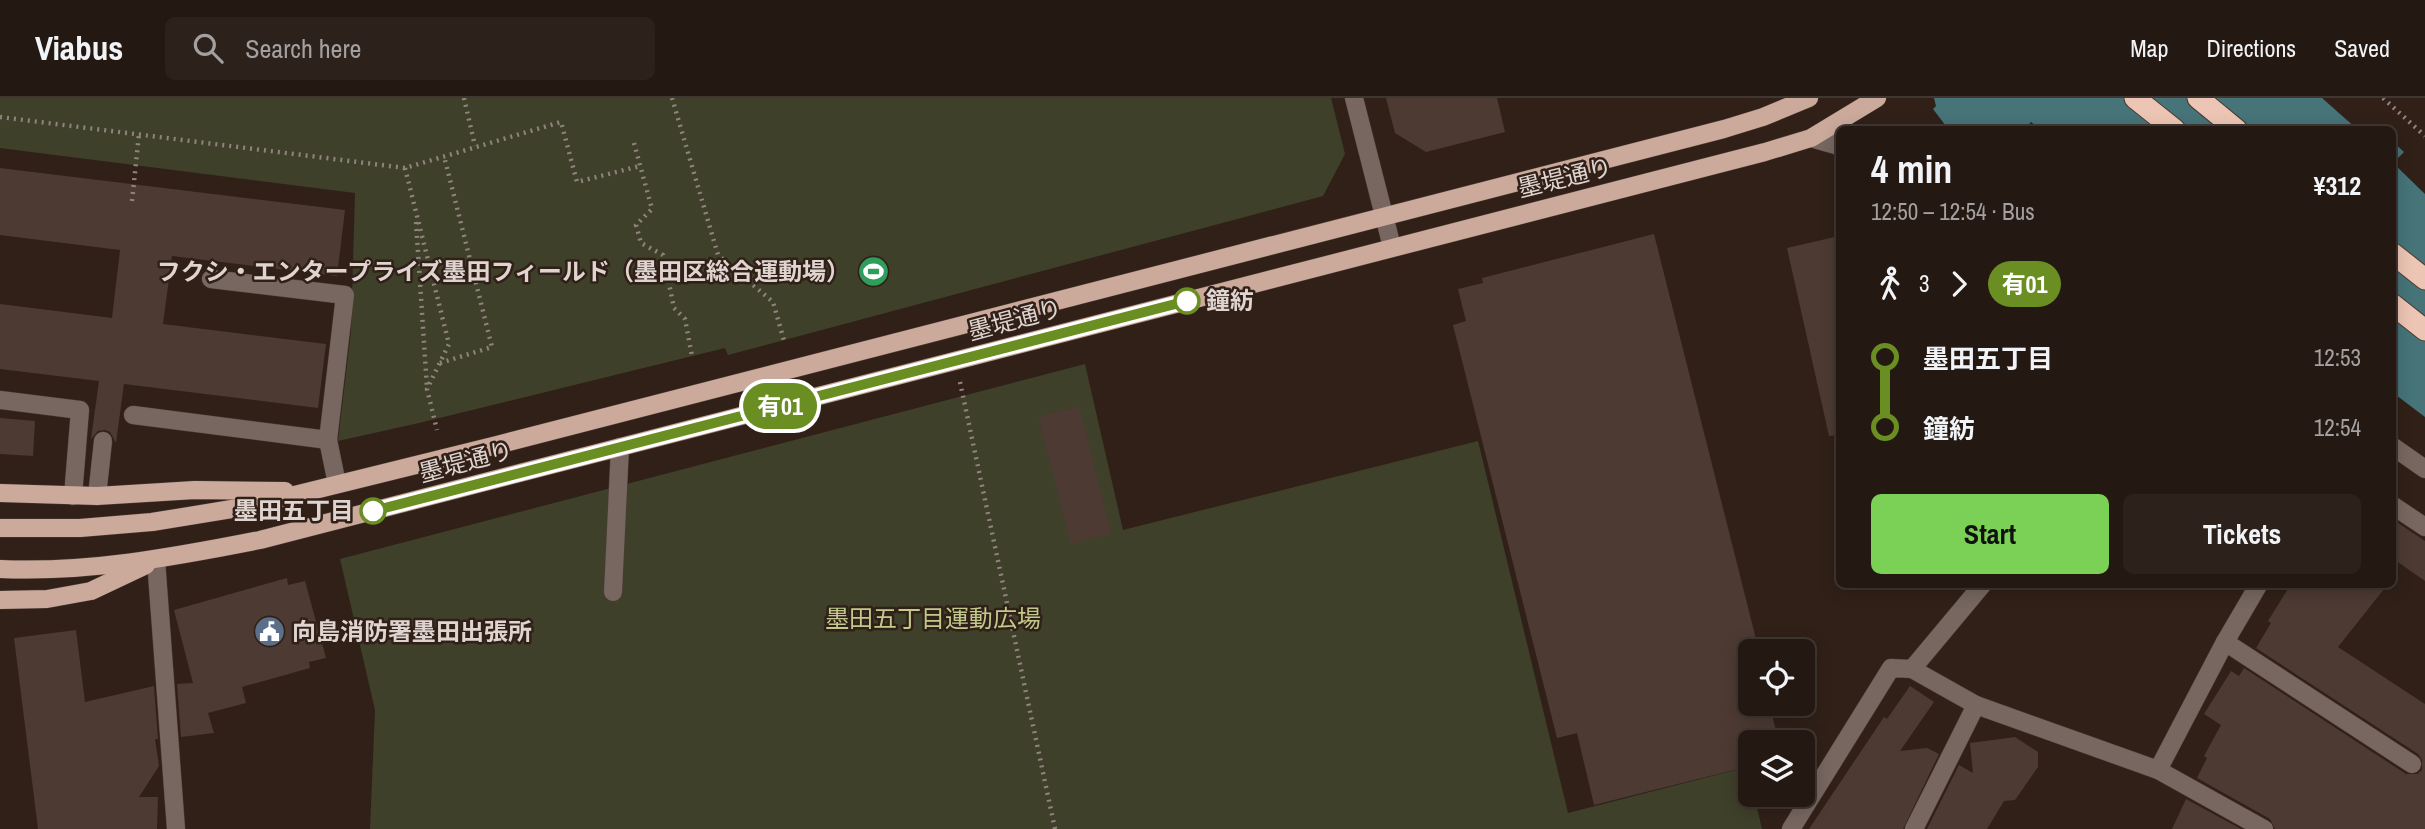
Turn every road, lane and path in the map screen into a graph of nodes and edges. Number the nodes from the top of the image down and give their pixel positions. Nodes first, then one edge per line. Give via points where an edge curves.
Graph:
1 (464, 98) edge
2 (672, 98) edge
3 (1354, 98) edge
4 (1809, 98) edge
5 (1877, 98) edge
6 (2136, 98) edge
7 (2198, 98) edge
8 (2384, 98) edge
9 (0, 117) edge
10 (2170, 126) edge
11 (2232, 126) edge
12 (139, 135) junction
13 (2425, 136) edge
14 (1811, 138) junction
15 (634, 143) dead end
16 (1836, 145) edge
17 (475, 146) junction
18 (444, 156) junction
19 (640, 166) junction
20 (405, 168) junction
21 (132, 201) dead end
22 (415, 210) junction
23 (1384, 215) junction
24 (1392, 247) junction
25 (2396, 256) edge
26 (211, 279) dead end
27 (2425, 279) edge
28 (2396, 307) edge
29 (2425, 330) edge
30 (785, 344) dead end
31 (692, 356) dead end
32 (955, 361) junction
33 (440, 363) junction
34 (427, 389) junction
35 (0, 400) edge
36 (134, 415) dead end
37 (437, 430) dead end
38 (328, 440) junction
39 (103, 441) dead end
40 (620, 447) junction
41 (2396, 449) edge
42 (2425, 469) edge
43 (337, 484) junction
44 (309, 491) junction
45 (0, 493) edge
46 (97, 495) junction
47 (73, 496) junction
48 (2396, 508) edge
49 (2425, 527) edge
50 (0, 528) edge
51 (156, 560) junction
52 (0, 569) edge
53 (1980, 588) edge
54 (2257, 588) edge
55 (613, 592) dead end
56 (0, 600) edge
57 (2225, 642) junction
58 (1912, 669) junction
59 (1976, 705) junction
60 (2412, 764) dead end
61 (2158, 770) junction
62 (176, 829) edge
63 (1055, 829) edge
64 (1791, 829) edge
65 (1914, 829) edge
66 (2264, 829) edge

1 - 17 path
2 - 30 path via 718,255 773,302
3 - 23 street
4 - 23 main road, 墨堤通り via 1724,129
5 - 14 main road, 墨堤通り
6 - 10 highway
7 - 11 highway
8 - 13 path
9 - 12 path
12 - 20 path
12 - 21 path
14 - 16 street
14 - 24 main road, 墨堤通り
15 - 19 path
17 - 18 path
17 - 19 path via 561,122 577,182
18 - 20 path
18 - 33 path via 492,347
19 - 31 path via 652,209 636,225 641,243 663,255 674,308 685,319
20 - 22 path
22 - 33 path via 449,344
22 - 34 path
23 - 24 street
23 - 43 main road, 墨堤通り
24 - 32 main road, 墨堤通り
25 - 27 highway
26 - 38 street via 345,295
28 - 29 highway
32 - 40 main road, 墨堤通り
32 - 63 path
33 - 34 path
34 - 37 path
35 - 47 street via 80,410
36 - 38 street
38 - 43 street
39 - 46 street
40 - 51 main road, 墨堤通り via 260,540
40 - 55 street
41 - 42 street
43 - 44 main road, 墨堤通り
44 - 46 main road, 墨堤通り
44 - 50 main road, 墨堤通り via 152,522
45 - 47 main road, 墨堤通り
46 - 47 main road, 墨堤通り
48 - 49 street
51 - 52 main road, 墨堤通り
51 - 56 main road, 墨堤通り via 91,591
51 - 62 street
53 - 58 street
54 - 57 street
57 - 60 street
57 - 61 street
58 - 59 street
58 - 64 street via 1891,668
59 - 61 street
59 - 65 street
61 - 66 street

